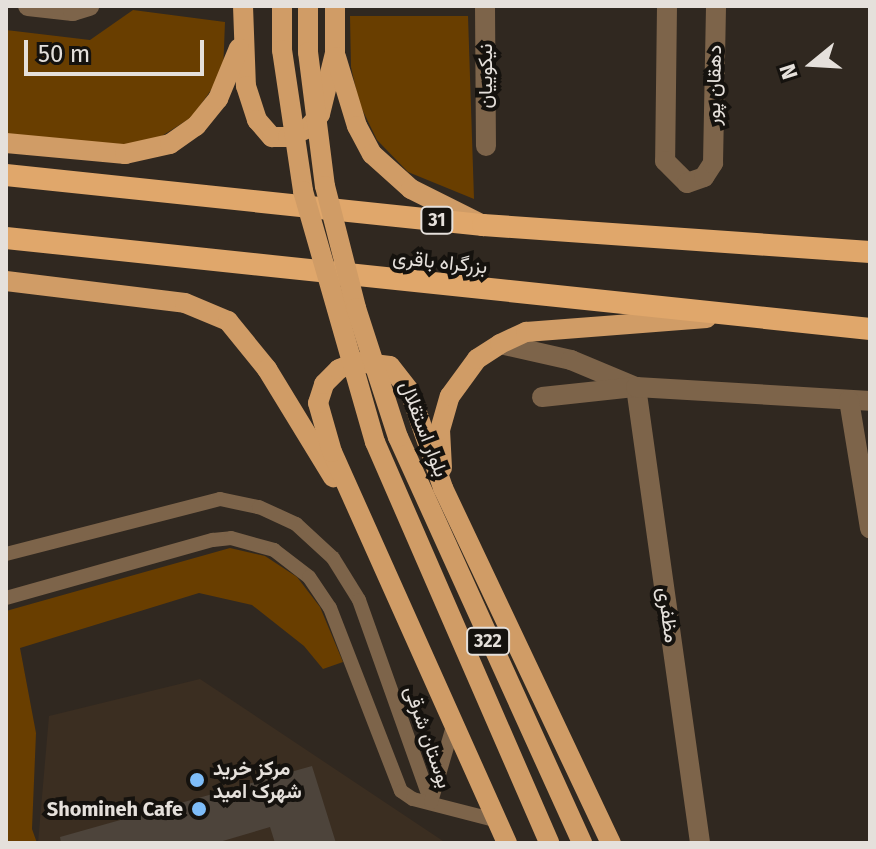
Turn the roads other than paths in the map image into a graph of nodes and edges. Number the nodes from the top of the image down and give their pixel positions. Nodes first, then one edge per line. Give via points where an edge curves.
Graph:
1 (28, 6) edge
2 (243, 6) edge
3 (282, 6) edge
4 (308, 6) edge
5 (335, 6) edge
6 (485, 6) edge
7 (667, 6) edge
8 (716, 6) edge
9 (89, 7) edge
10 (244, 36) junction
11 (335, 53) junction
12 (6, 143) edge
13 (486, 146) dead end
14 (6, 175) edge
15 (483, 225) junction
16 (6, 238) edge
17 (870, 252) edge
18 (6, 281) edge
19 (720, 317) junction
20 (870, 329) edge
21 (500, 344) junction
22 (636, 387) junction
23 (542, 397) dead end
24 (849, 400) junction
25 (870, 401) edge
26 (443, 488) junction
27 (356, 513) junction
28 (870, 528) edge
29 (6, 554) edge
30 (6, 598) edge
31 (454, 722) junction
32 (431, 802) junction
33 (495, 820) junction
34 (507, 843) edge
35 (549, 843) edge
36 (582, 843) edge
37 (611, 843) edge
38 (700, 843) edge

1 - 9 street
2 - 10 main road
3 - 35 main road, 322, bridge via 282,50 303,191 375,442
4 - 36 main road, بلوار استقلال / 322, bridge via 308,52 325,186 356,308 398,437
5 - 11 main road
6 - 13 street, نیکوییان
7 - 8 street, دهقان پور via 665,161 687,183 704,177 713,163
10 - 11 main road via 246,86 257,120 272,137 308,128 320,114
10 - 12 main road via 218,99 196,126 170,144 125,154
11 - 15 main road via 357,126 372,154 411,189
14 - 15 highway, بزرگراه باقری / 31
15 - 17 highway, بزرگراه باقری / 31
16 - 19 highway, بزرگراه باقری
18 - 27 main road via 185,303 228,321 267,369
19 - 20 highway, بزرگراه باقری
19 - 21 main road via 526,332
21 - 22 street via 571,360
21 - 26 main road via 477,359 450,396 440,430
22 - 23 street
22 - 24 street
22 - 38 street, مظفری
24 - 25 street
24 - 28 street
26 - 27 main road via 400,374 379,362 357,362 332,376 318,403
26 - 37 main road
27 - 31 main road
29 - 32 lane, بوستان شرقی via 220,499 259,507 296,524 333,558 359,600
30 - 32 lane, بوستان شرقی via 213,540 231,538 274,550 309,577 330,608 401,791
31 - 32 lane
31 - 33 main road
32 - 33 lane
33 - 34 main road

